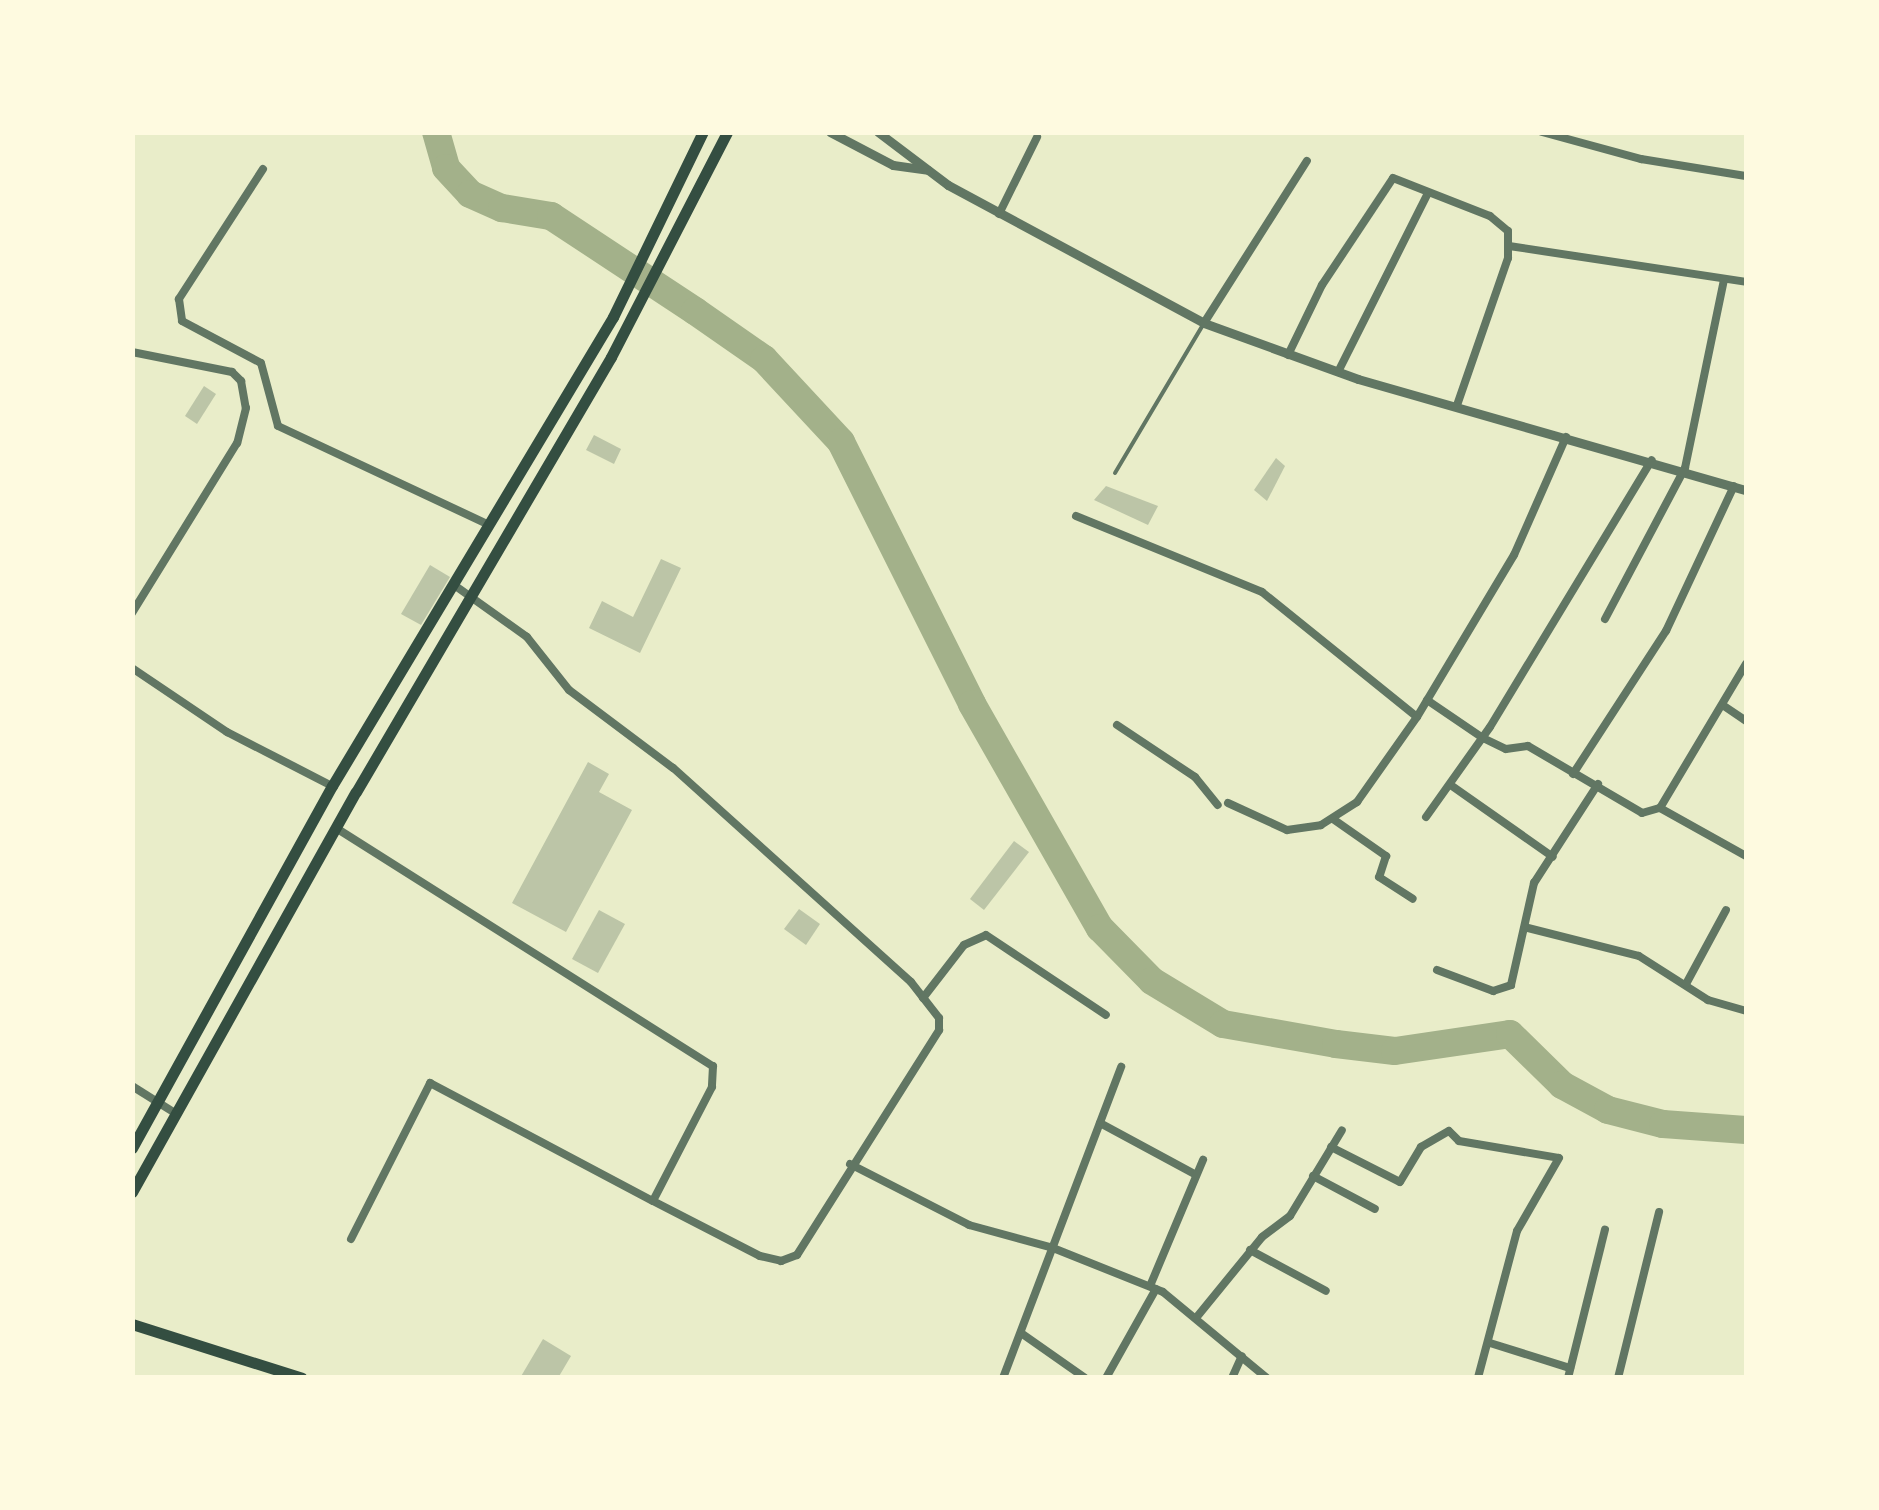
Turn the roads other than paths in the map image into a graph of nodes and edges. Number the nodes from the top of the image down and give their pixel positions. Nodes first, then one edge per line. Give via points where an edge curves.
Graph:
1 (703, 132) edge
2 (727, 132) edge
3 (830, 132) edge
4 (878, 132) edge
5 (1542, 132) edge
6 (1037, 137) dead end
7 (1307, 161) dead end
8 (264, 169) dead end
9 (930, 171) junction
10 (1746, 176) edge
11 (1428, 192) junction
12 (999, 214) junction
13 (1510, 246) junction
14 (1724, 279) junction
15 (1746, 282) edge
16 (1204, 324) junction
17 (132, 352) edge
18 (1288, 356) junction
19 (1338, 372) junction
20 (1456, 406) junction
21 (1566, 436) junction
22 (1652, 460) junction
23 (1685, 468) junction
24 (1115, 474) dead end
25 (1734, 486) junction
26 (1746, 490) edge
27 (1076, 516) dead end
28 (489, 525) junction
29 (454, 584) junction
30 (474, 598) junction
31 (132, 613) edge
32 (1604, 619) dead end
33 (1746, 664) edge
34 (132, 668) edge
35 (1428, 700) junction
36 (1724, 706) junction
37 (1417, 717) junction
38 (1746, 720) edge
39 (1117, 725) dead end
40 (1482, 738) junction
41 (1573, 774) junction
42 (1598, 784) junction
43 (332, 786) junction
44 (1452, 786) junction
45 (1660, 808) junction
46 (1426, 817) dead end
47 (1333, 819) junction
48 (336, 828) junction
49 (1746, 856) edge
50 (1553, 857) junction
51 (1412, 899) dead end
52 (1726, 910) dead end
53 (1528, 928) junction
54 (1436, 970) dead end
55 (1686, 984) junction
56 (923, 998) junction
57 (1746, 1011) edge
58 (1106, 1015) dead end
59 (1121, 1066) dead end
60 (132, 1086) edge
61 (157, 1102) junction
62 (175, 1113) junction
63 (1100, 1123) junction
64 (1342, 1130) dead end
65 (1331, 1147) junction
66 (132, 1148) edge
67 (1202, 1160) dead end
68 (850, 1164) junction
69 (1196, 1175) junction
70 (1314, 1176) junction
71 (132, 1192) edge
72 (653, 1202) junction
73 (1375, 1209) dead end
74 (1659, 1212) dead end
75 (1605, 1230) dead end
76 (351, 1240) dead end
77 (1053, 1248) junction
78 (1250, 1250) junction
79 (1153, 1288) junction
80 (1326, 1291) dead end
81 (1196, 1318) junction
82 (134, 1324) edge
83 (1021, 1333) junction
84 (1490, 1343) junction
85 (1242, 1356) junction
86 (1569, 1373) edge
87 (301, 1377) edge
88 (1003, 1378) edge
89 (1085, 1378) edge
90 (1106, 1378) edge
91 (1232, 1378) edge
92 (1268, 1378) edge
93 (1478, 1378) edge
94 (1618, 1378) edge

1 - 28 main road via 613,316
2 - 30 main road via 692,211
3 - 9 street via 893,164
4 - 9 street
5 - 10 street via 1641,159
6 - 12 street
7 - 16 street
8 - 28 street via 180,299 182,321 261,363 278,426
9 - 12 street
11 - 13 street via 1500,222
11 - 18 street via 1393,178 1386,182
11 - 19 street
12 - 16 street
13 - 14 street
13 - 20 street
14 - 15 street
14 - 23 street
16 - 18 street
16 - 24 lane
17 - 31 street via 232,372 242,381 246,408 238,444
18 - 19 street
19 - 20 street
20 - 21 street
21 - 22 street
21 - 35 street via 1521,542
22 - 23 street
22 - 40 street
23 - 25 street
23 - 32 street
25 - 26 street
25 - 41 street via 1666,631
27 - 37 street via 1262,592
28 - 29 main road
29 - 30 street
29 - 43 main road
30 - 48 main road
30 - 56 street via 527,638 569,690 673,768
33 - 36 street
34 - 43 street via 226,732
35 - 37 street
35 - 40 street
36 - 38 street
36 - 45 street
37 - 47 street via 1357,802
39 - 47 street via 1223,804 1280,829
40 - 41 street via 1506,749 1528,746
40 - 44 street
41 - 42 street
42 - 45 street via 1642,813
42 - 50 street
43 - 61 main road
44 - 46 street
44 - 50 street
45 - 49 street
47 - 51 street via 1386,856 1379,877
48 - 62 main road
48 - 72 street via 713,1066 712,1086
50 - 53 street via 1534,882
52 - 55 street
53 - 54 street via 1509,988 1484,989
53 - 55 street via 1639,956
55 - 57 street via 1712,1002
56 - 58 street via 964,945 986,936
56 - 68 street via 939,1018 939,1030
59 - 63 street
60 - 61 street
61 - 62 street
61 - 66 main road
62 - 71 main road
63 - 69 street
63 - 77 street
64 - 65 street
65 - 70 street
65 - 84 street via 1400,1182 1421,1147 1449,1131 1459,1141 1559,1158 1518,1231
67 - 69 street
68 - 72 street via 788,1260 760,1256
68 - 77 street via 968,1225
69 - 79 street
70 - 73 street
70 - 78 street via 1290,1216
72 - 76 street via 430,1084
74 - 94 street
75 - 86 street
77 - 79 street
77 - 83 street
78 - 80 street
78 - 81 street
79 - 81 street
79 - 90 street
81 - 85 street
82 - 87 main road
83 - 88 street
83 - 89 street
84 - 86 street
84 - 93 street
85 - 91 street
85 - 92 street

